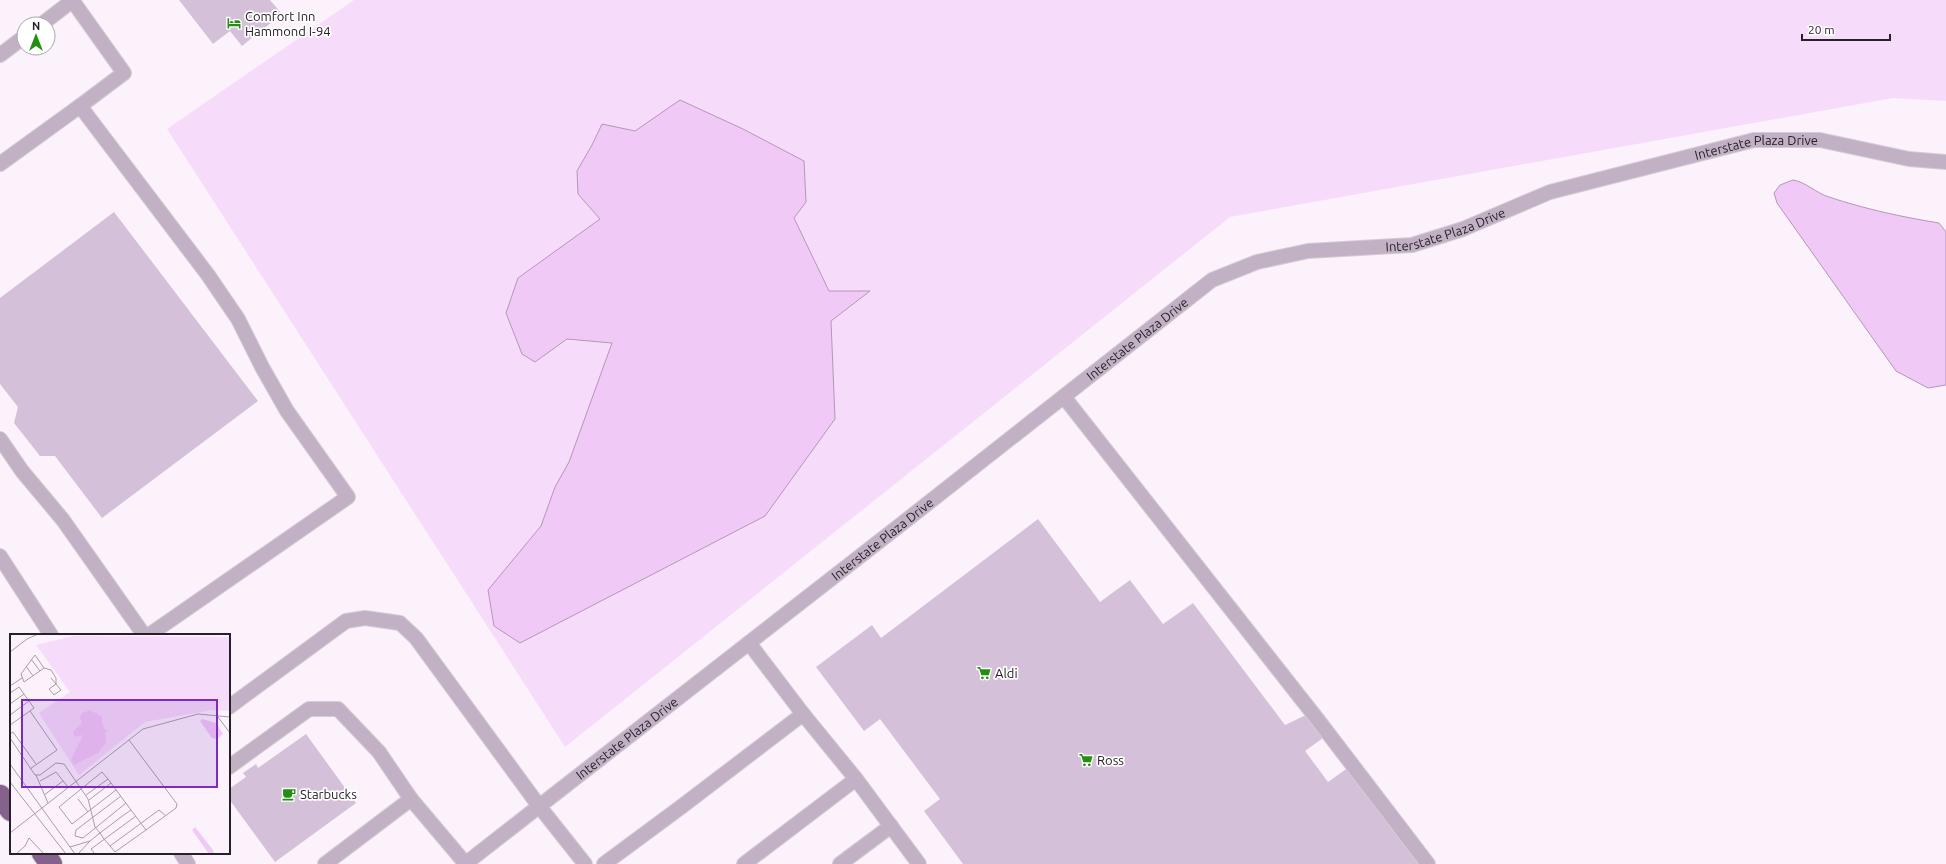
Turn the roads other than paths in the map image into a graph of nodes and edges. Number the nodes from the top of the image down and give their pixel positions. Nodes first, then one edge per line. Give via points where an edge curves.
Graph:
1 (72, 1) edge
2 (52, 16) edge
3 (16, 43) edge
4 (0, 55) edge
5 (80, 106) junction
6 (1946, 162) edge
7 (0, 164) edge
8 (1064, 397) junction
9 (0, 439) edge
10 (0, 556) edge
11 (50, 634) edge
12 (143, 634) edge
13 (150, 634) edge
14 (749, 643) junction
15 (230, 706) edge
16 (803, 714) junction
17 (230, 765) edge
18 (856, 779) junction
19 (0, 796) edge
20 (411, 799) junction
21 (539, 806) junction
22 (10, 809) edge
23 (891, 826) junction
24 (44, 854) edge
25 (182, 854) edge
26 (51, 864) edge
27 (188, 864) edge
28 (325, 864) edge
29 (465, 864) edge
30 (585, 864) edge
31 (604, 864) edge
32 (744, 864) edge
33 (840, 864) edge
34 (918, 864) edge
35 (1428, 864) edge

1 - 2 lane
1 - 5 lane via 124,73
3 - 4 lane
5 - 7 lane
5 - 13 lane via 208,275 234,313 287,411 348,497
6 - 8 lane, Interstate Plaza Drive via 1909,159 1820,140 1754,140 1550,192 1463,229 1412,245 1308,251 1257,262 1212,280
8 - 14 lane, Interstate Plaza Drive
8 - 35 lane
9 - 12 lane via 22,471 63,520
10 - 11 lane
14 - 16 lane
14 - 21 lane, Interstate Plaza Drive
15 - 21 lane via 346,621 365,618 400,624 416,638
16 - 18 lane
16 - 31 lane via 682,808
17 - 20 lane via 309,709 338,709 379,752
18 - 23 lane
18 - 32 lane
19 - 22 highway
20 - 28 lane
20 - 29 lane
21 - 29 lane, Interstate Plaza Drive
21 - 30 lane
23 - 33 lane
23 - 34 lane
24 - 26 highway
25 - 27 lane

